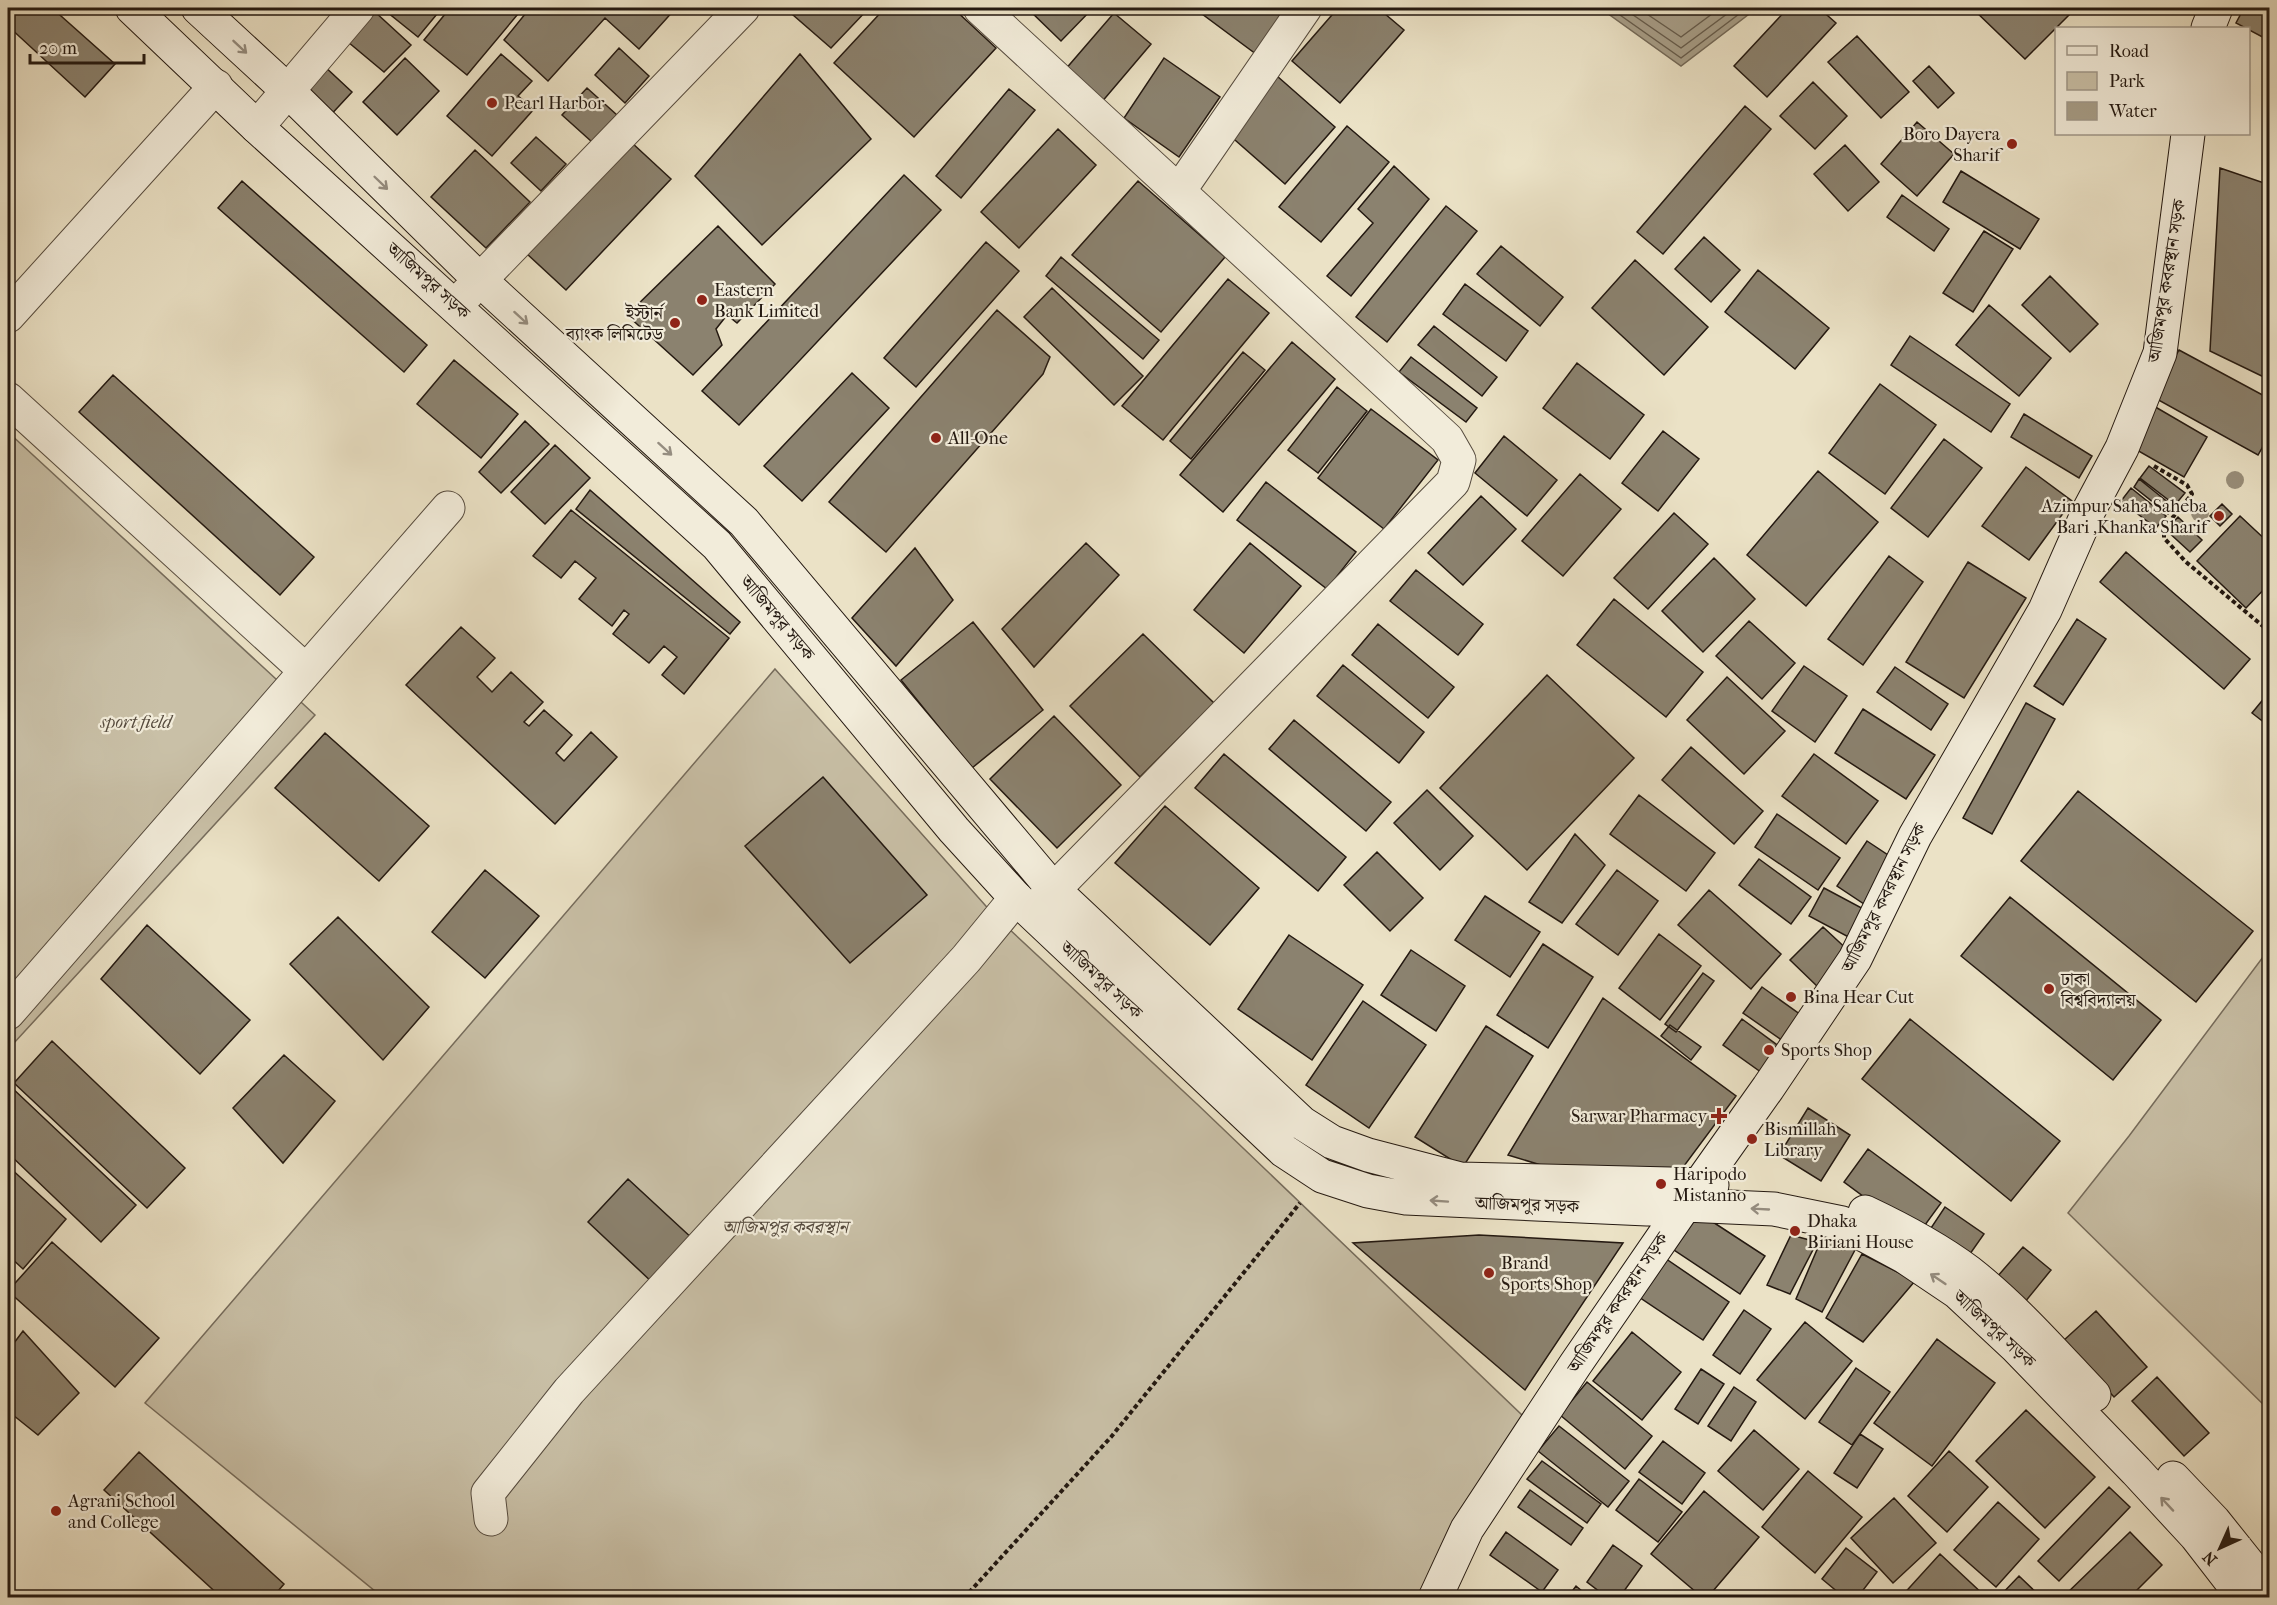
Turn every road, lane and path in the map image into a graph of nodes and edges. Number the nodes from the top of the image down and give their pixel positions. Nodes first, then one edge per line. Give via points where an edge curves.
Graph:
1 (132, 8) edge
2 (198, 8) edge
3 (358, 8) edge
4 (743, 8) edge
5 (980, 8) edge
6 (1305, 8) edge
7 (2216, 8) edge
8 (2208, 27) edge
9 (216, 86) junction
10 (288, 92) junction
11 (257, 127) junction
12 (2188, 135) edge
13 (1179, 191) junction
14 (480, 280) junction
15 (455, 306) junction
16 (8, 316) edge
17 (8, 399) edge
18 (2122, 448) junction
19 (448, 508) dead end
20 (2270, 632) edge
21 (306, 670) junction
22 (1054, 890) junction
23 (1023, 906) junction
24 (8, 1013) edge
25 (1322, 1176) junction
26 (1692, 1195) junction
27 (491, 1519) dead end
28 (2270, 1590) edge
29 (964, 1598) edge
30 (1435, 1598) edge
31 (2244, 1598) edge

1 - 9 street, আজিমপুর সড়ক
2 -> 10 street, আজিমপুর সড়ক
3 - 10 street
4 - 14 street
5 - 13 street
6 - 13 street
7 - 8 street
9 - 11 street, আজিমপুর সড়ক
9 - 16 street
10 - 11 street
10 -> 14 street, আজিমপুর সড়ক
11 - 15 street, আজিমপুর সড়ক
12 - 18 street, আজিমপুর কবরস্থান সড়ক via 2160,353
13 - 22 street via 1447,439 1459,460 1453,482
14 - 15 street
14 -> 22 street, আজিমপুর সড়ক via 744,522
15 - 23 street, আজিমপুর সড়ক via 717,545 954,830
17 - 21 street
18 - 20 path via 2190,488 2192,494 2164,528 2164,538 2186,562
18 - 26 street, আজিমপুর কবরস্থান সড়ক via 2089,510 2045,610 1915,836 1855,959
19 - 21 street
21 - 24 street
22 - 23 street
22 - 26 street, আজিমপুর সড়ক via 1302,1123 1332,1142 1460,1179
23 - 25 street, আজিমপুর সড়ক via 1284,1151
23 - 27 street via 966,959 569,1391 488,1494
26 -> 25 street, আজিমপুর সড়ক via 1647,1209 1406,1198
25 - 29 path via 1111,1437
26 - 28 street, আজিমপুর সড়ক via 1776,1188 1849,1204 1914,1236 1969,1273 2032,1331 2214,1521
26 - 30 street, আজিমপুর কবরস্থান সড়ক via 1467,1529
31 -> 26 street, আজিমপুর সড়ক via 2196,1536 2136,1471 1957,1292 1905,1257 1842,1223

